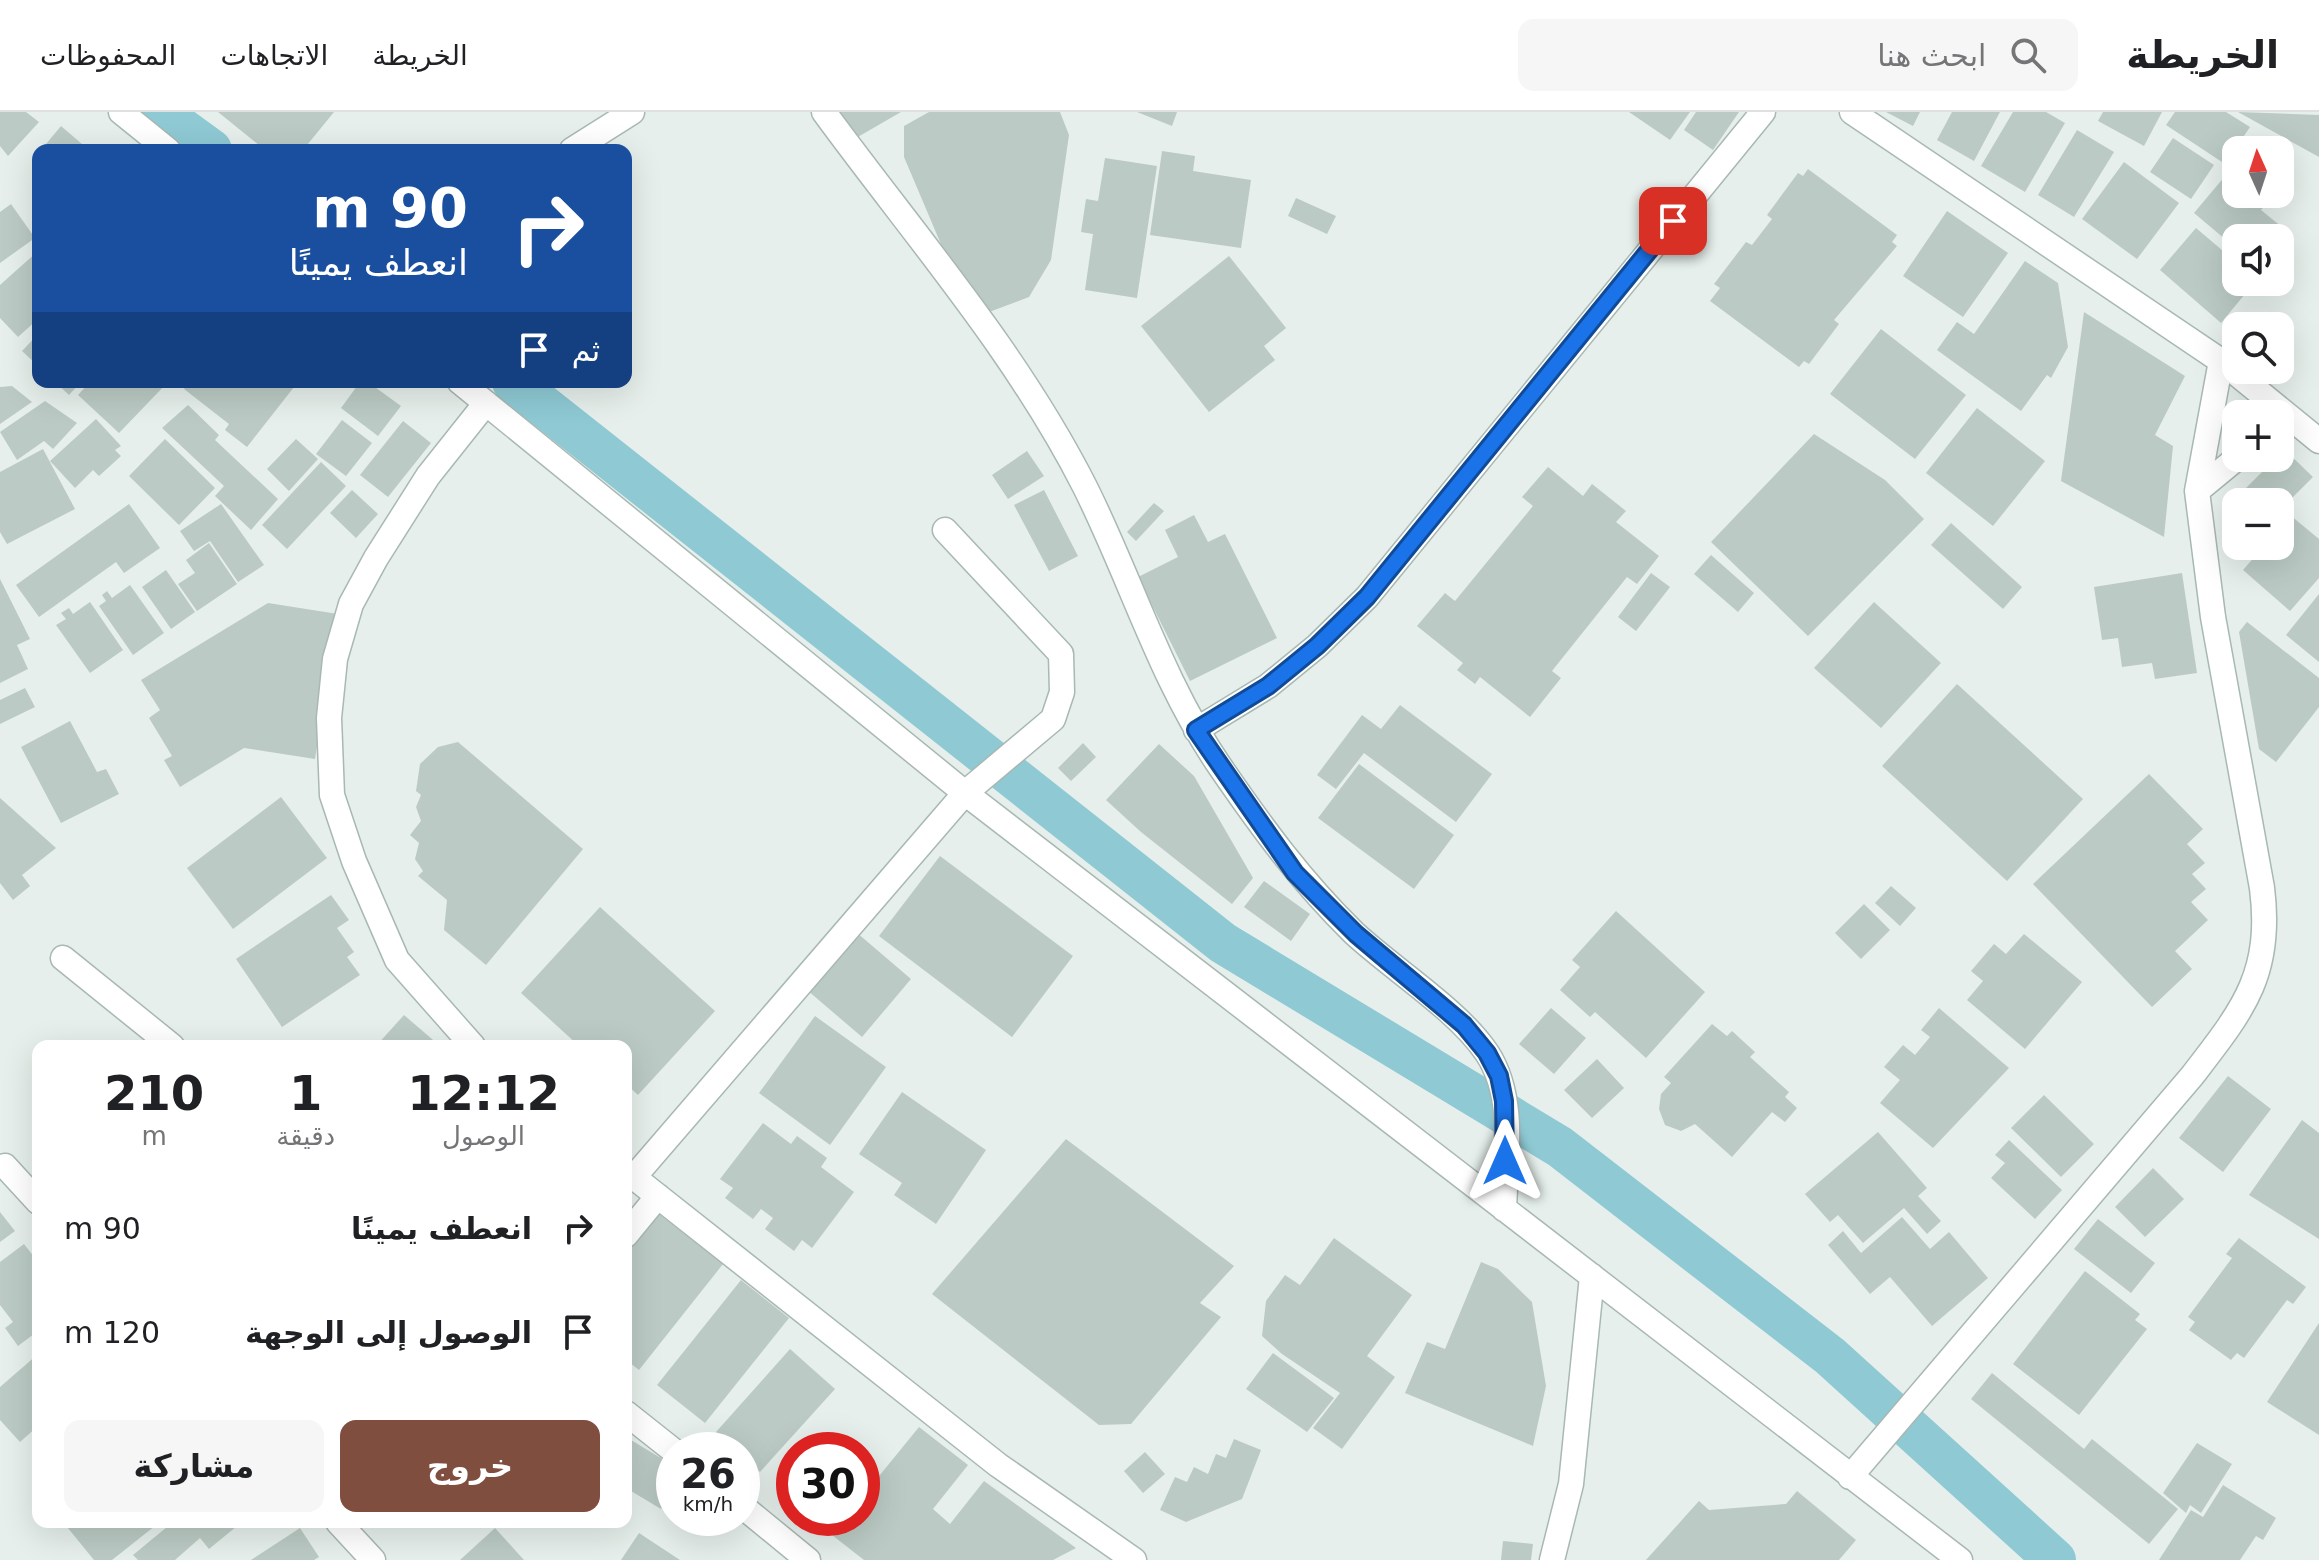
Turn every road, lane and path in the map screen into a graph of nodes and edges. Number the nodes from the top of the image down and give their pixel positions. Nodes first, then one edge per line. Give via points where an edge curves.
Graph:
1 (121, 112) edge
2 (632, 112) edge
3 (824, 112) edge
4 (1763, 112) edge
5 (1852, 112) edge
6 (161, 144) edge
7 (581, 144) edge
8 (2221, 361) junction
9 (467, 388) edge
10 (2264, 400) edge
11 (486, 403) junction
12 (2294, 425) edge
13 (2319, 441) edge
14 (2222, 470) edge
15 (2197, 491) junction
16 (945, 530) dead end
17 (1196, 730) junction
18 (965, 793) junction
19 (63, 958) dead end
20 (165, 1040) edge
21 (468, 1040) edge
22 (5, 1166) dead end
23 (632, 1172) edge
24 (632, 1176) edge
25 (32, 1195) edge
26 (658, 1196) junction
27 (1504, 1209) junction
28 (632, 1228) edge
29 (1592, 1276) junction
30 (632, 1418) edge
31 (656, 1437) edge
32 (1850, 1477) junction
33 (760, 1521) edge
34 (344, 1528) edge
35 (373, 1560) edge
36 (808, 1560) edge
37 (1134, 1560) edge
38 (1552, 1560) edge
39 (1960, 1560) edge

1 - 6 street
2 - 7 street
3 - 17 street via 998,339 1085,487 1150,640
4 - 17 street via 1367,597 1268,686
5 - 8 street
8 - 10 street
8 - 15 street
9 - 11 street
11 - 18 street
11 - 21 street via 428,476 351,604 335,659 329,718 332,795 354,861 397,960
12 - 13 street
14 - 15 street
15 - 32 street via 2213,617 2262,888 2267,926 2261,967 2237,1018 2192,1076
16 - 18 street via 1061,654 1062,692 1053,719
17 - 27 street via 1295,873 1356,934 1464,1025 1487,1053 1504,1101
18 - 23 street
18 - 27 street
19 - 20 street
22 - 25 street
24 - 26 street
26 - 28 street
26 - 37 street via 998,1465
27 - 29 street
29 - 32 street
29 - 38 street via 1571,1484
30 - 31 street
32 - 39 street
33 - 36 street
34 - 35 street

